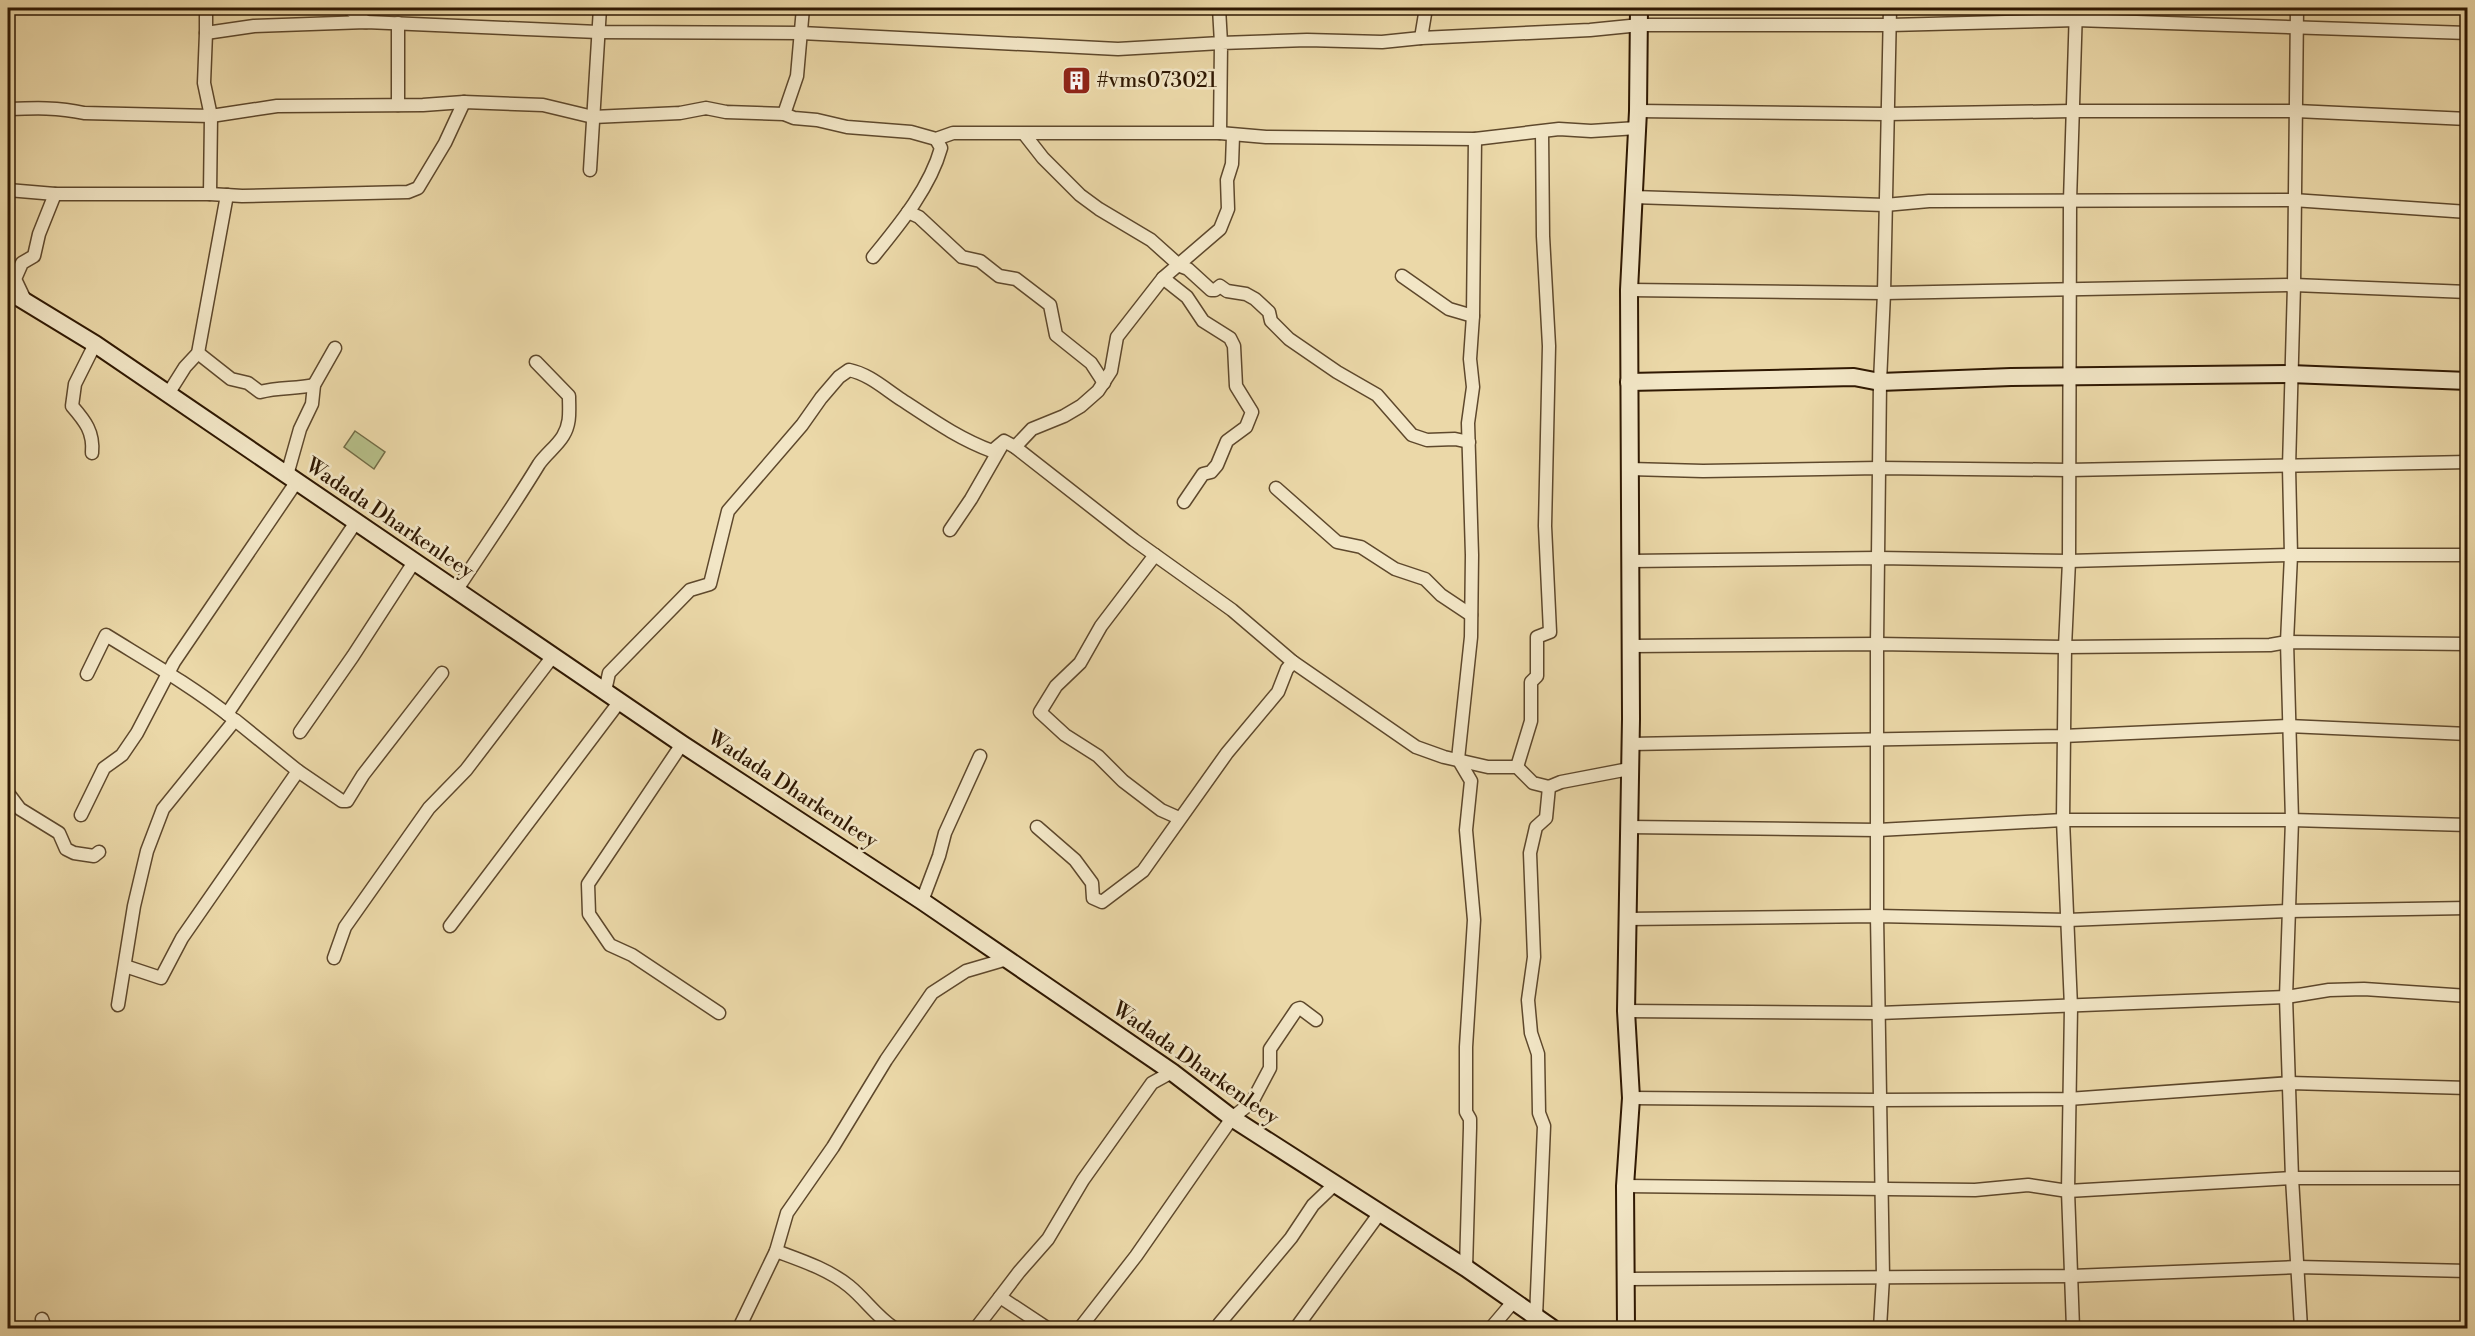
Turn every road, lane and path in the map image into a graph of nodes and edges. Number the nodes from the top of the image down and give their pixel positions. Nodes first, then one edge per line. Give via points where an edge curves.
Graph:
1 (206, 8) edge
2 (348, 8) edge
3 (600, 8) edge
4 (803, 8) edge
5 (1219, 8) edge
6 (1426, 8) edge
7 (1639, 8) edge
8 (1890, 8) edge
9 (2297, 8) edge
10 (2076, 14) edge
11 (366, 21) junction
12 (398, 23) junction
13 (1640, 25) junction
14 (1890, 26) junction
15 (2296, 28) junction
16 (598, 32) junction
17 (206, 33) junction
18 (801, 33) junction
19 (2468, 33) edge
20 (1421, 38) junction
21 (1221, 43) junction
22 (464, 102) junction
23 (398, 105) junction
24 (8, 109) edge
25 (1638, 111) junction
26 (2072, 111) junction
27 (2296, 111) junction
28 (784, 114) junction
29 (1887, 114) junction
30 (211, 116) junction
31 (594, 117) junction
32 (2468, 119) edge
33 (1637, 128) junction
34 (1542, 132) junction
35 (1220, 133) junction
36 (1025, 135) junction
37 (1233, 136) junction
38 (936, 139) junction
39 (1475, 139) junction
40 (590, 170) dead end
41 (8, 190) edge
42 (55, 194) junction
43 (210, 194) junction
44 (227, 195) junction
45 (1633, 197) junction
46 (2294, 200) junction
47 (2070, 201) junction
48 (1885, 205) junction
49 (908, 212) junction
50 (2468, 212) edge
51 (873, 257) dead end
52 (1179, 266) junction
53 (1402, 276) dead end
54 (1163, 278) junction
55 (2294, 285) junction
56 (2069, 289) junction
57 (8, 291) edge
58 (1629, 291) junction
59 (2468, 292) edge
60 (1884, 293) junction
61 (25, 300) junction
62 (1473, 316) junction
63 (95, 344) junction
64 (335, 348) dead end
65 (198, 353) junction
66 (536, 362) dead end
67 (2290, 374) junction
68 (2068, 377) junction
69 (2468, 381) edge
70 (1629, 382) junction
71 (1880, 382) junction
72 (1104, 383) junction
73 (314, 386) junction
74 (168, 394) junction
75 (1469, 442) junction
76 (1009, 444) junction
77 (92, 453) dead end
78 (2468, 462) edge
79 (2289, 466) junction
80 (1879, 468) junction
81 (1630, 469) junction
82 (2069, 470) junction
83 (292, 478) junction
84 (1276, 488) dead end
85 (1184, 502) dead end
86 (356, 522) junction
87 (950, 530) dead end
88 (1155, 555) junction
89 (2291, 555) junction
90 (2468, 555) edge
91 (1878, 558) junction
92 (1630, 561) junction
93 (2069, 561) junction
94 (414, 562) junction
95 (456, 591) junction
96 (1471, 615) junction
97 (2286, 642) junction
98 (1877, 644) junction
99 (2468, 644) edge
100 (1631, 646) junction
101 (2065, 647) junction
102 (553, 656) junction
103 (1293, 662) junction
104 (442, 673) dead end
105 (87, 674) dead end
106 (168, 674) junction
107 (604, 690) junction
108 (620, 701) junction
109 (231, 717) junction
110 (2288, 726) junction
111 (300, 732) dead end
112 (2468, 734) edge
113 (2064, 736) junction
114 (1879, 741) junction
115 (682, 744) junction
116 (1630, 744) junction
117 (980, 756) dead end
118 (1458, 759) junction
119 (1517, 767) junction
120 (1629, 769) junction
121 (298, 771) junction
122 (1549, 787) junction
123 (8, 793) edge
124 (81, 815) dead end
125 (1179, 818) junction
126 (2063, 820) junction
127 (2292, 820) junction
128 (2468, 825) edge
129 (1037, 827) dead end
130 (1628, 827) junction
131 (1878, 830) junction
132 (99, 852) dead end
133 (922, 901) junction
134 (2468, 908) edge
135 (2288, 910) junction
136 (1877, 916) junction
137 (1626, 919) junction
138 (2068, 920) junction
139 (450, 926) dead end
140 (334, 958) dead end
141 (1007, 959) junction
142 (125, 966) junction
143 (2468, 996) edge
144 (2286, 997) junction
145 (118, 1005) dead end
146 (2071, 1006) junction
147 (1626, 1011) junction
148 (719, 1013) dead end
149 (1879, 1013) junction
150 (1316, 1020) dead end
151 (1172, 1072) junction
152 (2290, 1083) junction
153 (2468, 1088) edge
154 (1631, 1098) junction
155 (2068, 1099) junction
156 (1880, 1100) junction
157 (1232, 1118) junction
158 (2292, 1178) junction
159 (2468, 1178) edge
160 (1335, 1184) junction
161 (1625, 1186) junction
162 (1881, 1190) junction
163 (2068, 1191) junction
164 (1379, 1214) junction
165 (776, 1251) junction
166 (2298, 1267) junction
167 (1466, 1268) junction
168 (2468, 1271) edge
169 (2072, 1276) junction
170 (1882, 1277) junction
171 (1627, 1279) junction
172 (1000, 1297) junction
173 (1513, 1302) junction
174 (1536, 1317) junction
175 (1219, 1324) dead end
176 (739, 1329) edge
177 (894, 1329) edge
178 (976, 1329) edge
179 (1047, 1329) edge
180 (1080, 1329) edge
181 (1296, 1329) edge
182 (1491, 1329) edge
183 (1552, 1329) edge
184 (1626, 1329) edge
185 (1880, 1329) edge
186 (2073, 1329) edge
187 (2301, 1329) edge

1 - 17 street
2 - 11 street
3 - 16 street
4 - 18 street
5 - 21 street
6 - 20 street
7 - 13 street
8 - 14 street
9 - 15 street
10 - 14 street
10 - 15 street
10 - 26 street
11 - 12 street
11 - 17 street
12 - 16 street
12 - 23 street
13 - 14 street
13 - 20 street
13 - 25 street
14 - 29 street
15 - 19 street
15 - 27 street
16 - 18 street
16 - 31 street
17 - 30 street via 204,83
18 - 21 street via 1118,49
18 - 28 street via 797,76
20 - 21 street via 1382,42
21 - 35 street
22 - 23 street
22 - 31 street via 543,105
22 - 44 street via 418,188 408,192
23 - 30 street via 277,106
24 - 30 street via 38,107 84,113
25 - 29 street
25 - 33 street
26 - 27 street
26 - 29 street
26 - 47 street
27 - 32 street
27 - 46 street
28 - 31 street via 706,108
28 - 38 street
29 - 48 street
30 - 43 street
31 - 40 street
33 - 34 street
33 - 45 street
34 - 39 street
34 - 119 street via 1542,236 1549,346 1545,526 1550,632 1537,637 1537,676 1530,682 1531,722
35 - 36 street
35 - 37 street
36 - 38 street via 953,133
36 - 52 street via 1080,195 1151,240
37 - 39 street
37 - 52 street via 1225,219 1220,229
38 - 49 street via 941,148 938,158
39 - 62 street
41 - 42 street
42 - 43 street
42 - 61 street via 34,256 22,263 15,279
43 - 44 street
44 - 65 street
45 - 48 street
45 - 58 street
46 - 47 street
46 - 50 street
46 - 55 street
47 - 48 street via 1929,201
47 - 56 street
48 - 60 street
49 - 51 street
49 - 72 street via 919,216 962,257 980,261 999,276 1016,279 1050,305 1056,335 1091,363
52 - 54 street
52 - 75 street via 1211,290 1220,286 1255,298 1269,312 1270,321 1289,339 1377,395 1412,435 1426,440
53 - 62 street via 1449,309
54 - 72 street via 1117,337 1111,371
54 - 85 street via 1187,297 1203,321 1230,338 1234,345 1236,386 1252,412 1246,427 1223,446 1217,465 1203,474
55 - 56 street
55 - 59 street
55 - 67 street
56 - 60 street
56 - 68 street
57 - 61 street, Wadada Dharkenleey
58 - 60 street
58 - 70 street
60 - 71 street
61 - 63 street, Wadada Dharkenleey
62 - 75 street
63 - 74 street, Wadada Dharkenleey
63 - 77 street via 75,384 72,406 87,423
64 - 73 street
65 - 73 street via 231,379 248,382 260,392
65 - 74 street
66 - 95 street via 569,396 570,418 563,436 540,462
67 - 68 street
67 - 69 street
67 - 79 street
68 - 71 street
68 - 82 street
70 - 71 street via 1854,377
70 - 81 street
71 - 80 street
72 - 76 street via 1081,406
73 - 83 street via 312,404 300,429
74 - 83 street, Wadada Dharkenleey
75 - 96 street
76 - 87 street
76 - 88 street
76 - 107 street via 992,451 974,445 879,384 849,370 827,391 728,511 710,584 690,590 609,673
78 - 79 street
79 - 82 street
79 - 89 street
80 - 81 street
80 - 82 street
80 - 91 street
81 - 92 street
82 - 93 street
83 - 86 street, Wadada Dharkenleey
83 - 106 street
84 - 96 street via 1337,542 1361,547 1395,569 1425,579
86 - 94 street, Wadada Dharkenleey
86 - 109 street
88 - 103 street via 1232,610
88 - 125 street via 1101,626 1080,663 1056,686 1040,712 1161,810
89 - 90 street
89 - 93 street
89 - 97 street
91 - 92 street
91 - 93 street
91 - 98 street
92 - 100 street
93 - 101 street
94 - 95 street, Wadada Dharkenleey
94 - 111 street
95 - 102 street, Wadada Dharkenleey
96 - 118 street
97 - 99 street
97 - 101 street
97 - 110 street
98 - 100 street
98 - 101 street
98 - 114 street
100 - 116 street
101 - 113 street
102 - 107 street, Wadada Dharkenleey
102 - 140 street via 466,770 429,808 345,927
103 - 118 street via 1416,747
103 - 125 street via 1278,692
104 - 121 street via 347,801
105 - 106 street via 106,635
106 - 109 street
106 - 124 street via 137,733 122,755 104,768
107 - 108 street, Wadada Dharkenleey
108 - 115 street, Wadada Dharkenleey
108 - 139 street
109 - 121 street
109 - 142 street via 163,809 147,851
110 - 112 street
110 - 113 street
110 - 127 street
113 - 114 street
113 - 126 street
114 - 116 street
114 - 131 street
115 - 133 street, Wadada Dharkenleey
115 - 148 street via 588,884 589,914 610,945 632,955
116 - 120 street
117 - 133 street via 948,824
118 - 119 street via 1488,767
118 - 167 street via 1471,781 1466,830 1474,920 1466,1047 1466,1112 1470,1119
119 - 122 street via 1533,783
120 - 122 street
120 - 130 street
121 - 142 street via 182,938 161,978
122 - 174 street via 1546,818 1536,827 1530,853 1534,957 1528,1000 1538,1054 1539,1113 1544,1126
123 - 132 street via 20,809 59,833 66,849 94,856
125 - 129 street via 1143,871 1102,902 1093,898 1092,883 1075,860
126 - 127 street
126 - 131 street
126 - 138 street
127 - 128 street
127 - 135 street
130 - 131 street
130 - 137 street
131 - 136 street
133 - 141 street, Wadada Dharkenleey
134 - 135 street
135 - 138 street
135 - 144 street
136 - 137 street
136 - 138 street
136 - 149 street
137 - 147 street
138 - 146 street
141 - 151 street, Wadada Dharkenleey
141 - 165 street via 966,971 932,993 787,1213
142 - 145 street
143 - 144 street via 2364,989
144 - 146 street
144 - 152 street
146 - 149 street
146 - 155 street
147 - 149 street
147 - 154 street
149 - 156 street
150 - 157 street via 1297,1009 1270,1049 1270,1068 1252,1102
151 - 157 street, Wadada Dharkenleey
151 - 172 street via 1152,1083 1083,1180 1048,1239
152 - 153 street
152 - 155 street
152 - 158 street
154 - 156 street
154 - 161 street
155 - 156 street
155 - 163 street
156 - 162 street
157 - 160 street, Wadada Dharkenleey
157 - 180 street
158 - 159 street
158 - 163 street
158 - 166 street
160 - 164 street, Wadada Dharkenleey
160 - 175 street via 1313,1205 1291,1238
161 - 162 street
161 - 171 street
162 - 163 street via 1975,1190 2028,1185
162 - 170 street
163 - 169 street
164 - 167 street, Wadada Dharkenleey
164 - 181 street
165 - 176 street
165 - 177 street via 806,1262 849,1286
166 - 168 street
166 - 169 street
166 - 187 street
167 - 173 street, Wadada Dharkenleey
169 - 170 street
169 - 186 street
170 - 171 street
170 - 185 street
171 - 184 street
172 - 178 street
172 - 179 street
173 - 174 street, Wadada Dharkenleey
173 - 182 street
174 - 183 street, Wadada Dharkenleey

